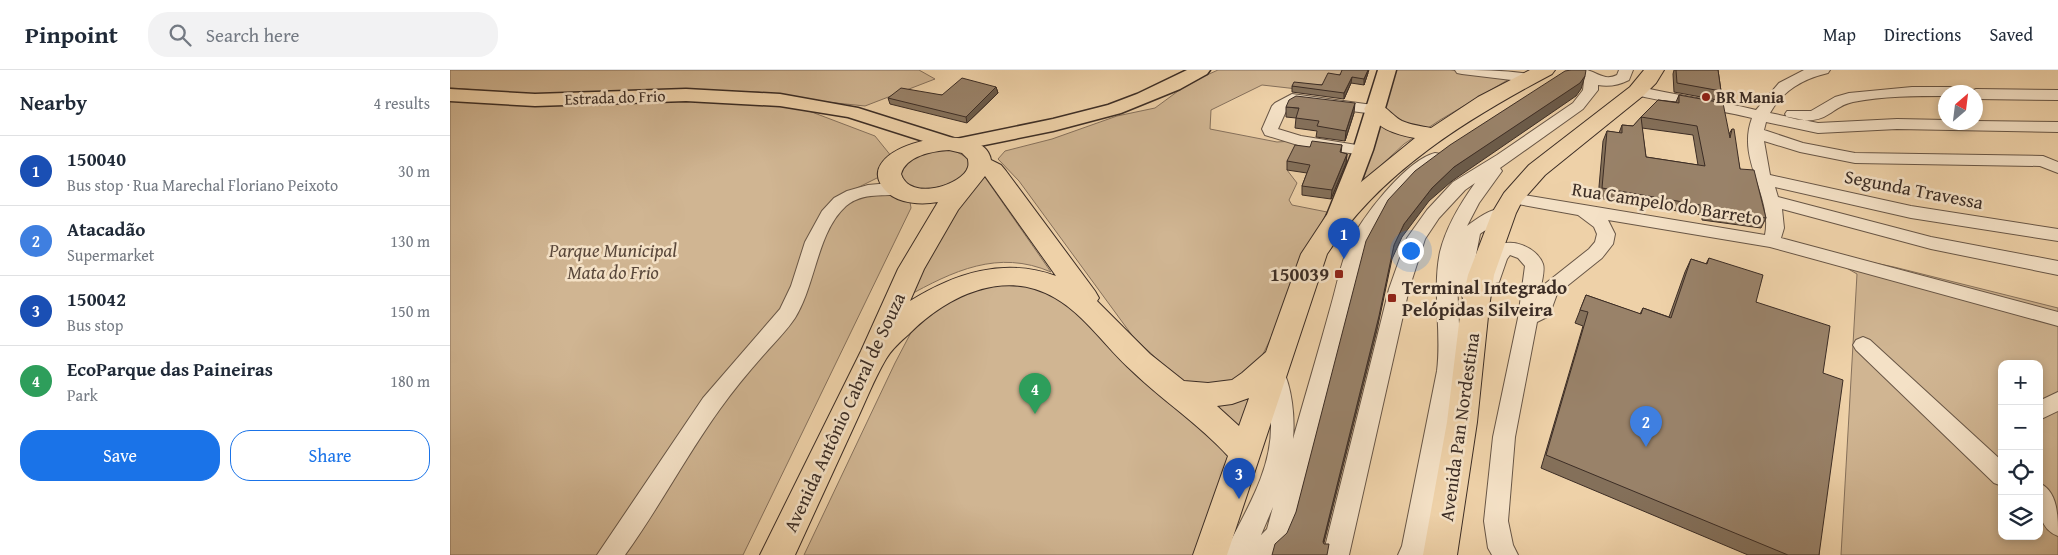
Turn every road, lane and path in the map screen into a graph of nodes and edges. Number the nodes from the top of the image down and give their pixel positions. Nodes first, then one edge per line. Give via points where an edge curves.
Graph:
1 (1201, 70) edge
2 (1387, 70) edge
3 (1462, 70) edge
4 (1654, 70) edge
5 (1823, 70) edge
6 (1584, 74) edge
7 (1544, 77) edge
8 (1632, 81) edge
9 (1938, 92) edge
10 (1983, 94) edge
11 (450, 95) edge
12 (2058, 95) edge
13 (780, 100) junction
14 (1376, 109) junction
15 (1764, 111) junction
16 (1069, 122) junction
17 (2058, 128) edge
18 (1756, 133) junction
19 (1441, 142) junction
20 (955, 144) junction
21 (1363, 150) junction
22 (904, 155) junction
23 (1502, 159) junction
24 (981, 164) junction
25 (2058, 168) edge
26 (1763, 179) junction
27 (900, 186) junction
28 (963, 186) junction
29 (1772, 201) junction
30 (1508, 205) junction
31 (1580, 211) junction
32 (1335, 222) junction
33 (2058, 235) edge
34 (1770, 241) junction
35 (2058, 268) edge
36 (911, 269) junction
37 (1528, 318) junction
38 (2058, 319) edge
39 (1108, 329) junction
40 (1863, 345) dead end
41 (874, 351) junction
42 (1277, 365) junction
43 (1468, 373) junction
44 (1175, 392) junction
45 (2058, 401) edge
46 (2043, 409) edge
47 (1246, 454) junction
48 (1998, 472) edge
49 (2040, 495) edge
50 (2043, 515) edge
51 (2058, 525) edge
52 (2058, 529) edge
53 (610, 555) edge
54 (777, 555) edge
55 (1210, 555) edge
56 (1237, 555) edge
57 (1260, 555) edge
58 (1336, 555) edge
59 (1411, 555) edge
60 (1440, 555) edge
61 (1505, 555) edge

1 - 16 main road, Estrada do Frio via 1160,93 1127,106
2 - 14 main road
3 - 7 street
4 - 8 highway, Avenida Pan Nordestina via 1649,79
5 - 15 street via 1809,72 1791,81
6 - 7 street
6 - 8 street via 1613,81 1624,77
6 - 23 street via 1590,90 1578,106
7 - 19 highway via 1484,101
8 - 15 street via 1669,99
8 - 30 highway, Avenida Pan Nordestina via 1537,170
9 - 15 street via 1863,95 1836,102 1810,117
10 - 12 street
11 - 13 main road, Estrada do Frio via 535,100 686,94
13 - 20 main road, Estrada do Frio via 851,112
13 - 22 main road, Estrada do Frio via 874,132 897,144
14 - 19 highway via 1390,124
14 - 21 main road
14 - 21 street via 1292,99 1280,106 1270,129 1275,135 1288,138
15 - 17 street via 1798,125 1818,128 1897,124
15 - 18 street, Rua Campelo do Barreto
16 - 20 main road, Estrada do Frio
16 - 24 main road, Estrada do Frio via 1002,148
18 - 25 street via 1800,148 1855,158 2043,161
18 - 26 street, Rua Campelo do Barreto
19 - 32 highway via 1370,185
19 - 57 street via 1378,210 1357,247 1281,524 1276,536
20 - 22 highway via 930,145
20 - 24 highway via 972,149
21 - 32 main road
22 - 27 highway via 896,162
23 - 58 street via 1458,186 1416,238 1399,289
23 - 59 street via 1475,195 1450,252 1448,369
24 - 28 highway, Avenida Antônio Cabral de Souza via 976,176
24 - 39 highway via 998,176
26 - 29 street, Rua Campelo do Barreto
26 - 33 street, Segunda Travessa via 1911,212
27 - 28 highway via 934,195
27 - 36 highway, Avenida Antônio Cabral de Souza via 920,214
27 - 53 street via 862,191 841,202 825,220 814,239 797,298 787,315 713,402 633,526
28 - 36 highway, Avenida Antônio Cabral de Souza
29 - 34 street, Rua Campelo do Barreto via 1775,228
29 - 35 street via 1931,243
30 - 31 street, Rua Campelo do Barreto
30 - 43 highway, Avenida Pan Nordestina via 1481,275
31 - 34 street, Rua Campelo do Barreto
31 - 37 street via 1598,219 1604,226 1603,245 1595,256 1549,290 1542,311
32 - 42 highway via 1314,254
34 - 38 street
36 - 41 highway, Avenida Antônio Cabral de Souza
37 - 43 street via 1533,260 1528,254 1504,251 1495,266 1486,298 1479,348
37 - 61 street via 1504,438 1496,521
39 - 41 highway via 1084,305 1053,284 1024,276 992,277 968,281 943,293 918,310
39 - 44 highway
40 - 48 street
41 - 54 highway, Avenida Antônio Cabral de Souza
42 - 44 highway via 1239,390 1204,396
42 - 47 highway
42 - 56 street via 1282,414 1279,452 1253,529
43 - 60 highway, Avenida Pan Nordestina
44 - 47 highway via 1218,424
45 - 46 street
47 - 55 highway
49 - 51 street
50 - 52 street

